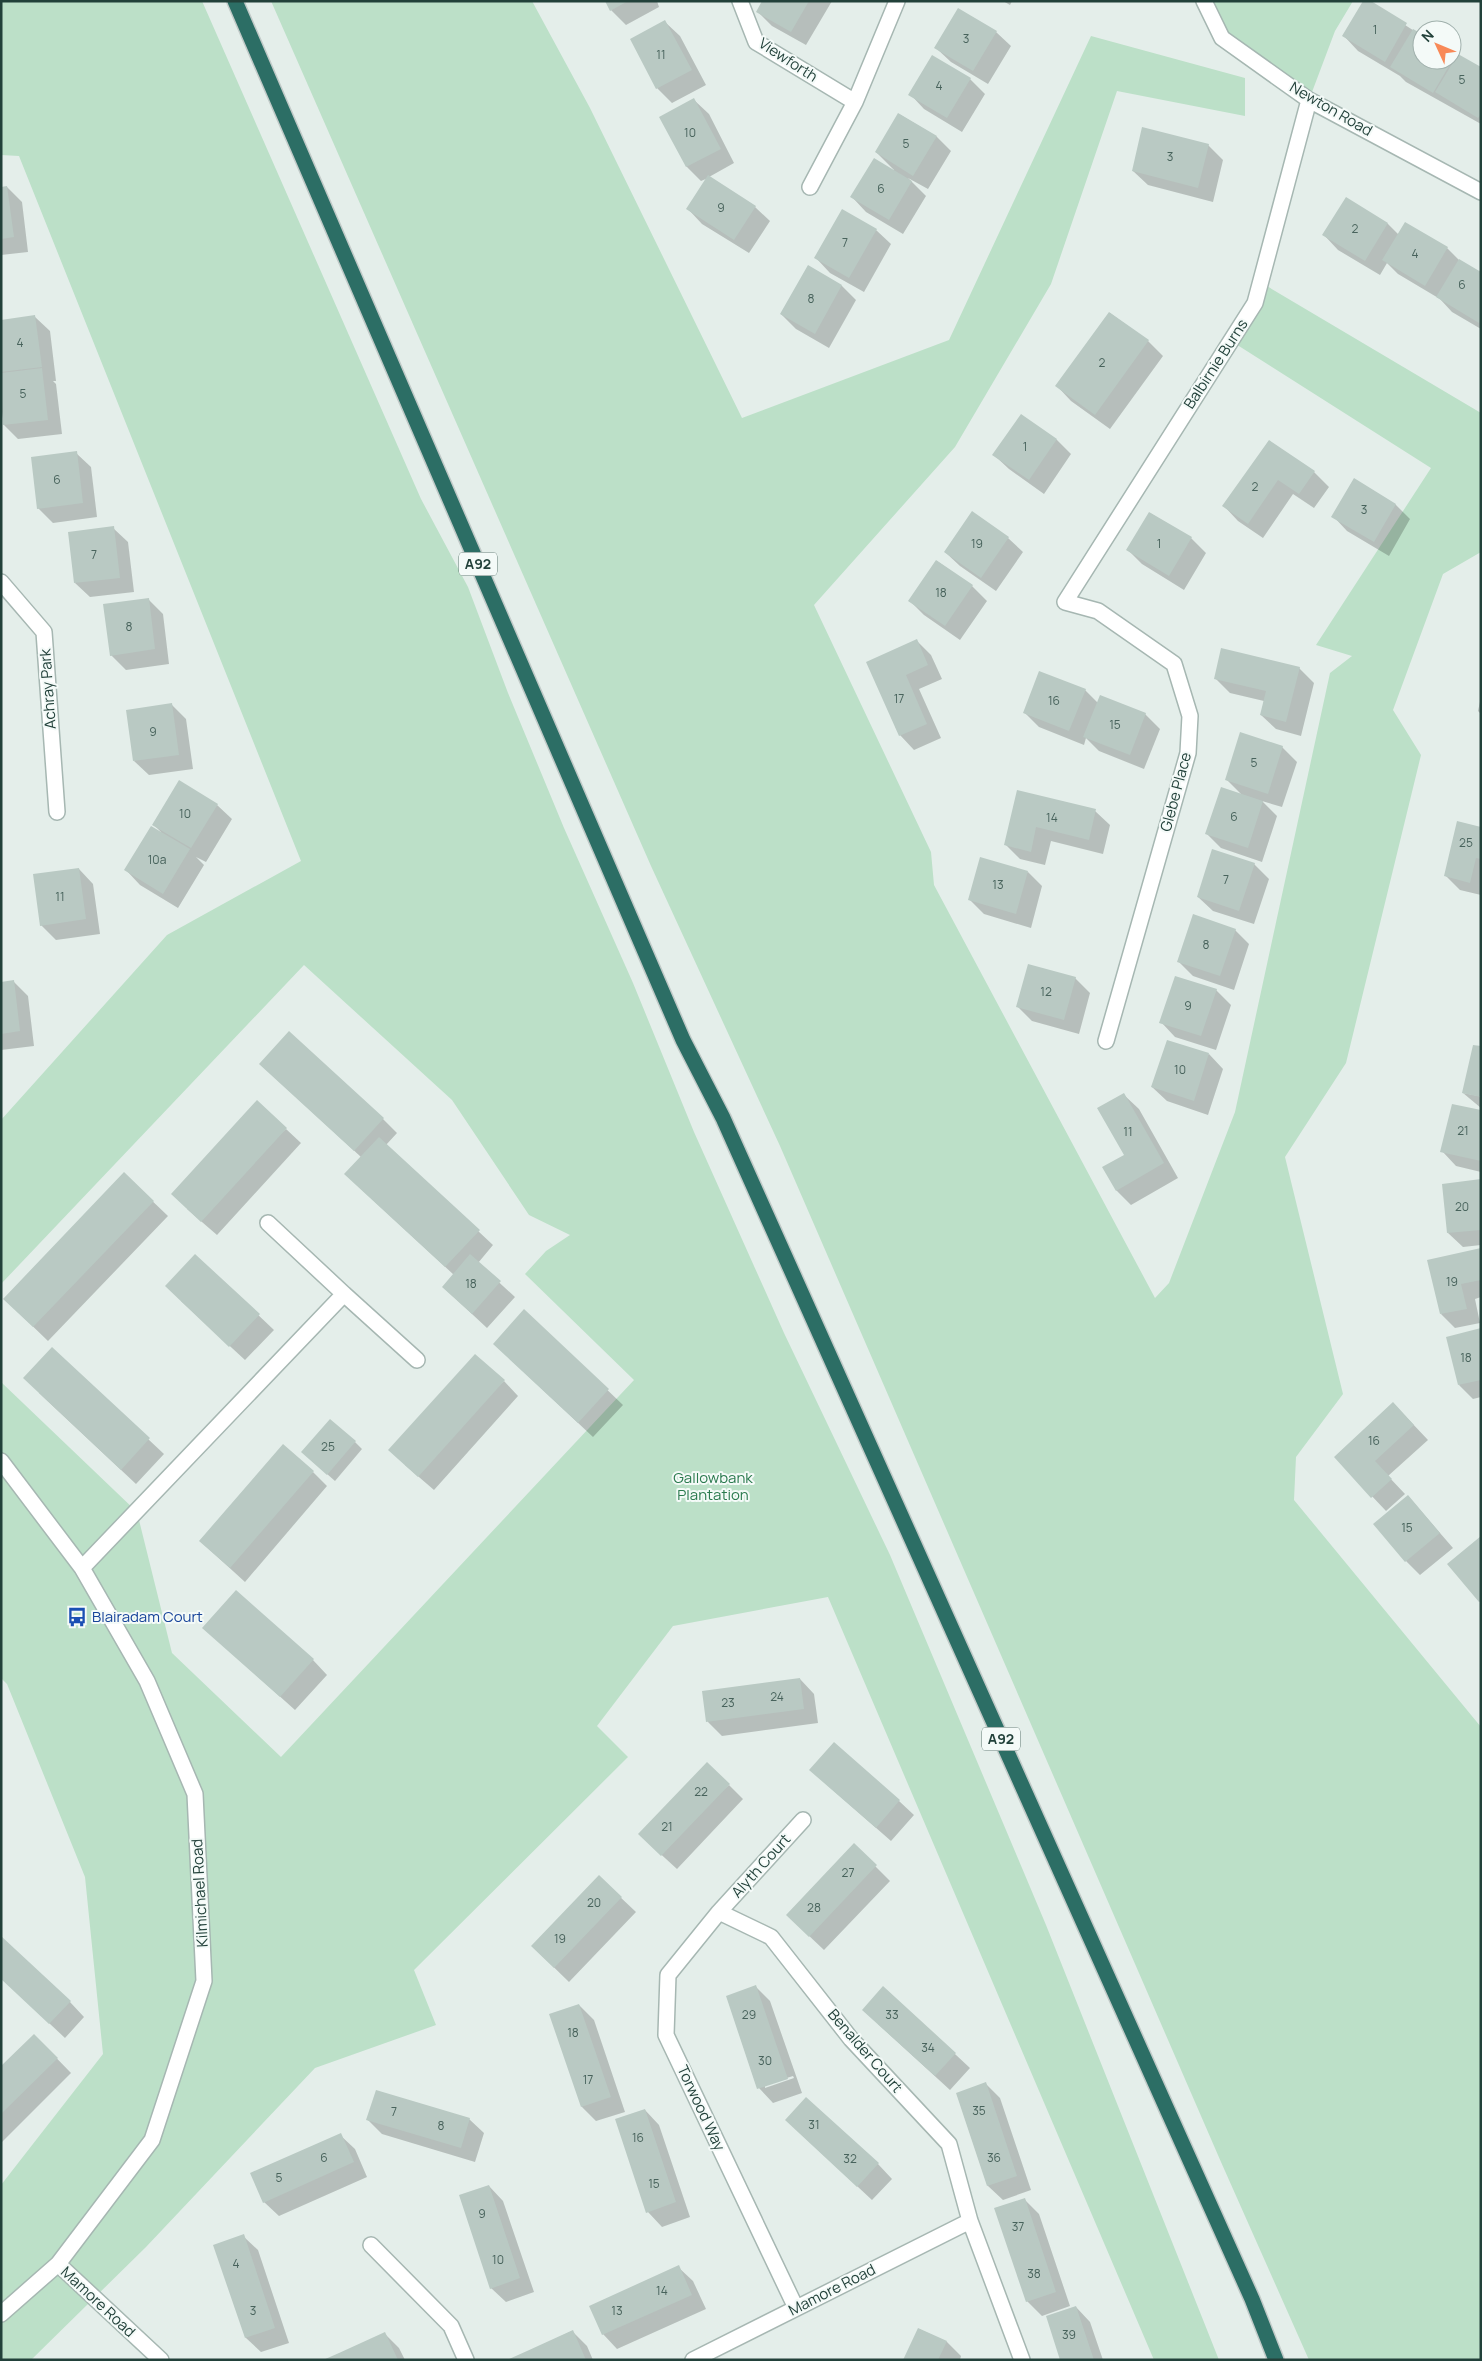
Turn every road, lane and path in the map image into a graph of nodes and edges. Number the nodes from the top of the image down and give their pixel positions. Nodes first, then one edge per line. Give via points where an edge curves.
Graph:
1 (740, 1) edge
2 (897, 1) edge
3 (1204, 1) edge
4 (236, 3) edge
5 (1309, 100) junction
6 (855, 102) junction
7 (810, 186) dead end
8 (1481, 192) edge
9 (1, 582) edge
10 (1065, 602) joint
11 (57, 812) dead end
12 (1106, 1041) dead end
13 (268, 1223) dead end
14 (344, 1294) junction
15 (417, 1360) dead end
16 (1, 1461) edge
17 (82, 1568) junction
18 (803, 1820) dead end
19 (719, 1912) junction
20 (970, 2221) junction
21 (371, 2246) dead end
22 (58, 2264) junction
23 (796, 2308) junction
24 (1, 2314) edge
25 (162, 2360) edge
26 (466, 2360) edge
27 (693, 2360) edge
28 (1022, 2360) edge
29 (1276, 2360) edge

1 - 6 street, Viewforth via 756,42
2 - 6 street
3 - 5 street, Newton Road via 1222,38
4 - 29 highway, A92 via 683,1040 727,1128 1252,2299
5 - 8 street, Newton Road
5 - 10 street, Balbirnie Burns via 1255,303
6 - 7 street
9 - 11 street, Achray Park via 44,632
10 - 12 street, Glebe Place via 1098,611 1174,664 1190,716 1188,753
13 - 14 street
14 - 15 street
14 - 17 street
16 - 17 street, Kilmichael Road
17 - 22 street, Kilmichael Road via 147,1681 195,1794 204,1981 152,2140
18 - 19 street, Alyth Court
19 - 20 street, Benalder Court via 771,1937 851,2039 949,2144
19 - 23 street, Torwood Way via 668,1975 666,2035
20 - 23 street, Mamore Road
20 - 28 street, Benalder Court
21 - 26 street via 451,2326
22 - 24 street, Kilmichael Road
22 - 25 street, Mamore Road
23 - 27 street, Mamore Road

